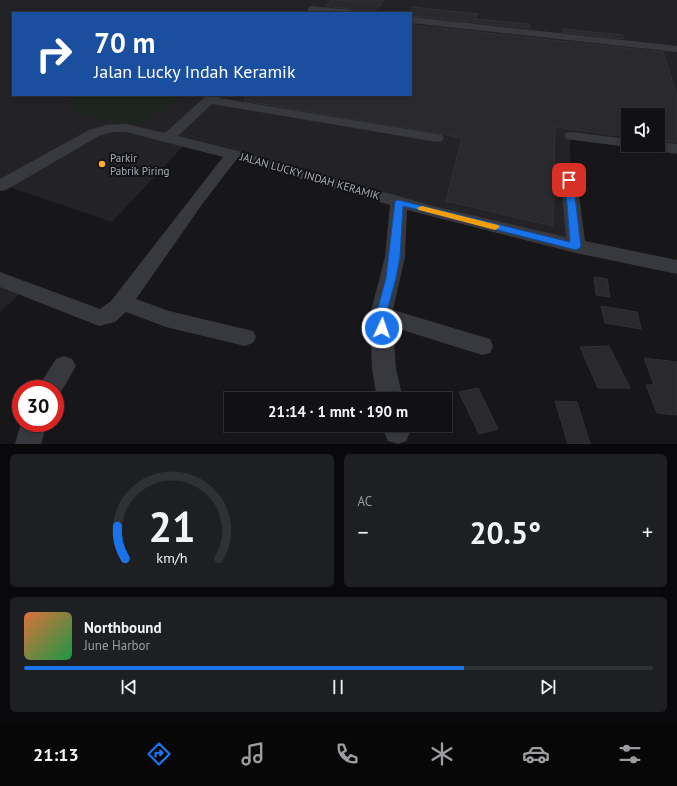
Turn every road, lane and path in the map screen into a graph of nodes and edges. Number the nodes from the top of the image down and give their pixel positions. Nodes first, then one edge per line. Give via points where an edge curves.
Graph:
1 (326, 0) edge
2 (310, 11) edge
3 (330, 12) edge
4 (412, 20) edge
5 (677, 49) edge
6 (213, 97) edge
7 (571, 136) dead end
8 (169, 137) junction
9 (437, 138) dead end
10 (621, 142) edge
11 (665, 148) edge
12 (677, 149) edge
13 (233, 154) junction
14 (568, 172) dead end
15 (0, 186) edge
16 (398, 203) junction
17 (576, 247) junction
18 (677, 267) edge
19 (0, 279) edge
20 (122, 302) junction
21 (381, 315) junction
22 (245, 337) dead end
23 (482, 346) dead end
24 (64, 366) dead end
25 (55, 380) edge
26 (389, 392) edge
27 (31, 432) edge
28 (28, 444) edge

1 - 2 street
2 - 3 street
4 - 5 street
6 - 8 street
6 - 9 street
7 - 10 street
8 - 13 street, JALAN LUCKY INDAH KERAMIK
8 - 15 street, JALAN LUCKY INDAH KERAMIK via 119,127 102,130
11 - 12 street
13 - 16 street, JALAN LUCKY INDAH KERAMIK
13 - 20 street
14 - 17 street
16 - 17 street, JALAN LUCKY INDAH KERAMIK
16 - 21 street via 395,257
17 - 18 street, JALAN LUCKY INDAH KERAMIK
19 - 20 street via 99,318 111,314
20 - 22 street via 166,319
21 - 23 street
21 - 26 street via 384,369
24 - 25 street
27 - 28 street

